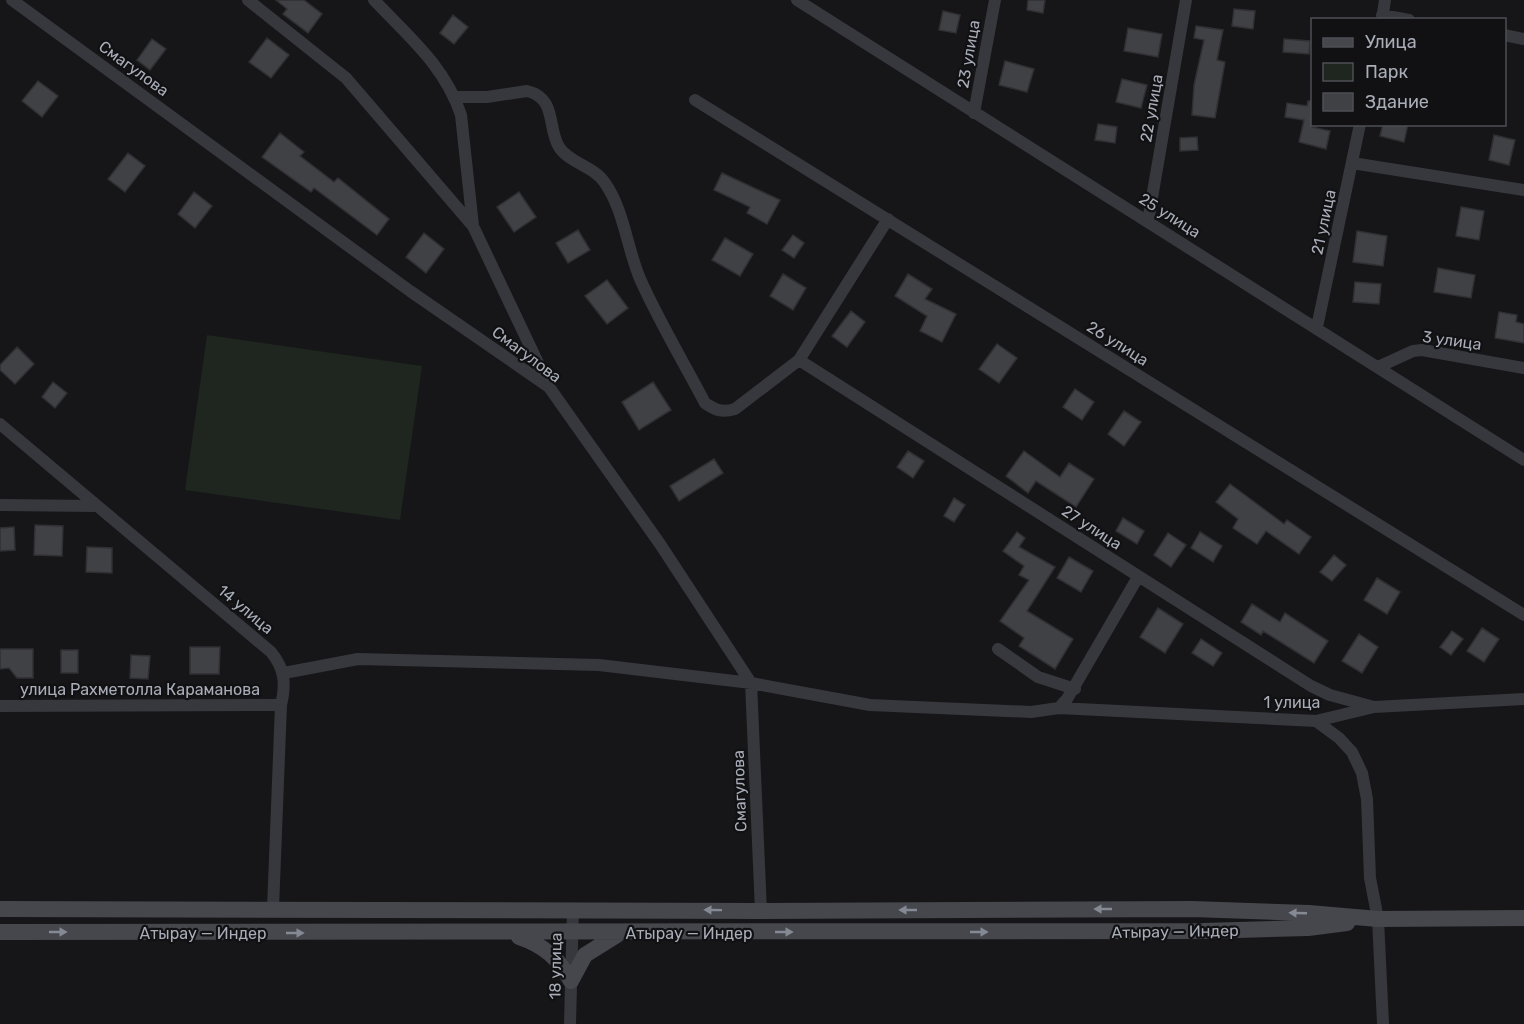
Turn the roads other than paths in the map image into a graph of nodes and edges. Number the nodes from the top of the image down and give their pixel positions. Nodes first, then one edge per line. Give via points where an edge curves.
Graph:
1 (12, 0) edge
2 (248, 0) edge
3 (374, 0) edge
4 (797, 0) edge
5 (995, 0) edge
6 (1186, 0) edge
7 (1385, 0) edge
8 (1382, 17) edge
9 (1506, 35) edge
10 (1524, 39) edge
11 (455, 97) junction
12 (695, 100) dead end
13 (974, 113) junction
14 (1360, 126) edge
15 (1352, 163) junction
16 (1524, 190) edge
17 (888, 219) junction
18 (1148, 221) junction
19 (473, 226) junction
20 (1317, 327) junction
21 (799, 360) junction
22 (1378, 367) junction
23 (1524, 368) edge
24 (549, 387) junction
25 (0, 424) edge
26 (1524, 460) edge
27 (0, 505) edge
28 (97, 506) junction
29 (1138, 577) junction
30 (1524, 615) edge
31 (998, 649) dead end
32 (284, 673) junction
33 (751, 683) junction
34 (1075, 689) junction
35 (1524, 699) edge
36 (281, 705) junction
37 (0, 706) edge
38 (1374, 707) junction
39 (1059, 708) junction
40 (1316, 721) junction
41 (0, 909) edge
42 (273, 909) junction
43 (573, 909) junction
44 (760, 911) junction
45 (1524, 918) edge
46 (1378, 919) junction
47 (0, 932) edge
48 (507, 933) junction
49 (572, 933) junction
50 (621, 933) junction
51 (571, 981) junction
52 (570, 1024) edge
53 (1383, 1024) edge

1 - 24 street, Смагулова
2 - 19 street via 346,78
3 - 11 street via 441,71
4 - 13 street, 25 улица
5 - 13 street, 23 улица
6 - 18 street, 22 улица
7 - 8 street
9 - 10 street
11 - 19 street via 461,115
11 - 21 street via 487,98 527,91 548,105 555,139 562,151 605,182 619,210 641,282 705,403 725,412 735,409
12 - 17 street, 26 улица
13 - 18 street, 25 улица
14 - 15 street, 21 улица
15 - 16 street
15 - 20 street, 21 улица
17 - 21 street
17 - 30 street, 26 улица
18 - 20 street, 25 улица
19 - 24 street
20 - 22 street, 25 улица
21 - 29 street, 27 улица
22 - 23 street, 3 улица via 1422,350
22 - 26 street, 25 улица
24 - 33 street, Смагулова via 660,544
25 - 28 street, 14 улица
27 - 28 street
28 - 32 street, 14 улица via 271,651
29 - 34 street
29 - 38 street, 27 улица via 1311,686
31 - 34 street via 1038,677
32 - 33 street, 1 улица via 358,659 475,661 599,665
32 - 36 street
33 - 39 street, 1 улица via 870,705 1031,712
33 - 44 street, Смагулова
34 - 39 street
35 - 38 street, 1 улица
36 - 37 street, улица Рахметолла Караманова
36 - 42 street
38 - 40 street, 1 улица
39 - 40 street, 1 улица
40 - 46 street via 1340,738 1362,773 1367,799 1370,878
41 - 42 main road, Атырау — Индер
42 - 43 main road, Атырау — Индер
44 -> 43 main road, Атырау — Индер
43 - 49 street, 18 улица
46 -> 44 main road, Атырау — Индер via 1192,909
45 - 46 main road, Атырау — Индер
50 -> 46 main road, Атырау — Индер via 1203,931 1308,928
46 - 53 street
47 -> 48 main road, Атырау — Индер
48 - 49 main road, Атырау — Индер
48 - 51 main road via 552,953
49 - 50 main road, Атырау — Индер
49 - 51 street, 18 улица
50 - 51 main road via 585,956
51 - 52 street, 18 улица

